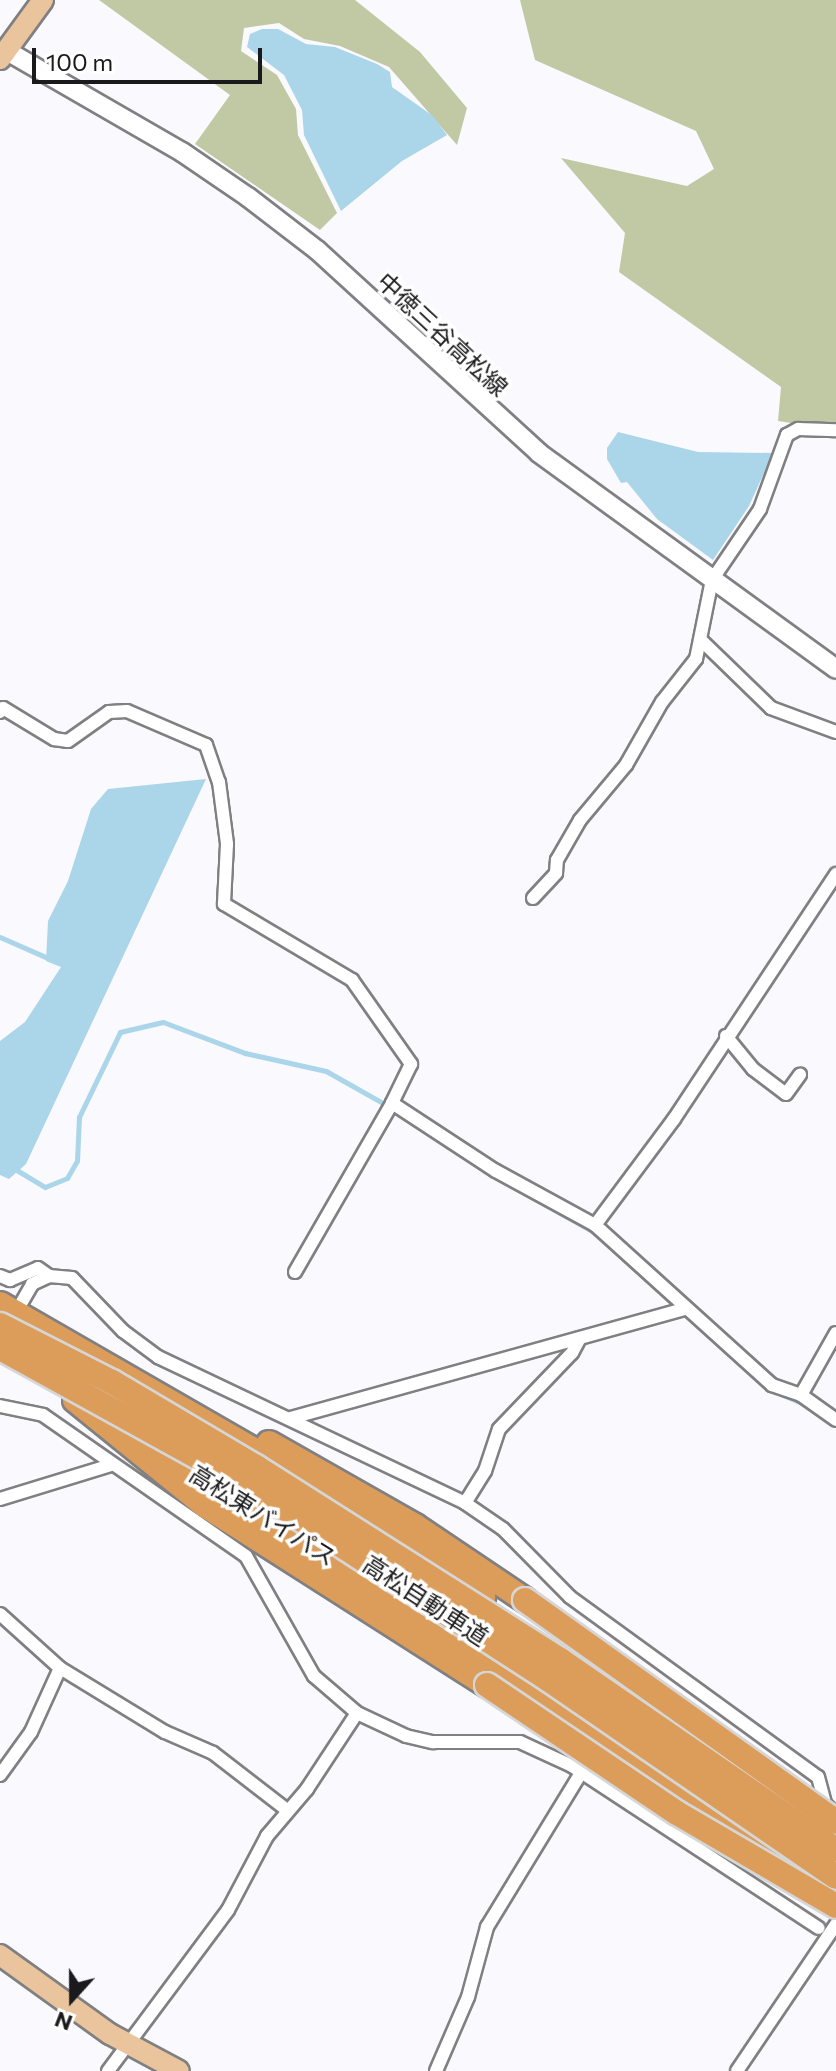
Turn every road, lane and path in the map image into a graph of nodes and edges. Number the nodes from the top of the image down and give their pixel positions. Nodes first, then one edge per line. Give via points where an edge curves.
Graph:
1 (43, 0) edge
2 (3, 55) edge
3 (836, 430) edge
4 (712, 580) junction
5 (703, 642) junction
6 (836, 669) edge
7 (0, 712) edge
8 (836, 732) edge
9 (836, 874) edge
10 (533, 898) dead end
11 (726, 1036) junction
12 (800, 1075) dead end
13 (392, 1103) junction
14 (595, 1225) junction
15 (295, 1272) dead end
16 (0, 1276) edge
17 (49, 1276) junction
18 (685, 1309) junction
19 (5, 1314) edge
20 (836, 1333) edge
21 (0, 1337) edge
22 (580, 1338) junction
23 (0, 1348) edge
24 (0, 1360) edge
25 (122, 1374) junction
26 (801, 1395) junction
27 (75, 1400) junction
28 (0, 1406) edge
29 (291, 1418) junction
30 (836, 1420) edge
31 (111, 1465) junction
32 (0, 1499) edge
33 (465, 1503) junction
34 (0, 1614) edge
35 (659, 1665) junction
36 (60, 1668) junction
37 (631, 1694) junction
38 (357, 1713) junction
39 (596, 1732) junction
40 (577, 1770) junction
41 (0, 1775) edge
42 (287, 1810) junction
43 (836, 1814) edge
44 (836, 1822) edge
45 (836, 1837) edge
46 (836, 1850) edge
47 (836, 1877) edge
48 (836, 1897) edge
49 (836, 1906) edge
50 (836, 1924) edge
51 (819, 1928) dead end
52 (0, 1955) edge
53 (127, 2044) junction
54 (108, 2071) edge
55 (179, 2071) edge
56 (436, 2071) edge
57 (737, 2071) edge

1 - 2 main road
2 - 4 main road, 中徳三谷高松線 via 182,152 248,197 318,251 539,453
3 - 4 street via 798,429 787,435 760,509
4 - 5 street
4 - 6 main road, 中徳三谷高松線
5 - 8 street via 771,708
5 - 10 street via 626,765 580,820 557,860 556,873
7 - 13 street via 3,708 54,739 68,741 109,712 127,711 206,745 219,782 227,844 224,904 352,980 411,1064
9 - 11 street
11 - 12 street via 753,1069 786,1094
11 - 14 street via 674,1119
13 - 14 street via 496,1171
13 - 15 street
14 - 18 street
16 - 17 street via 10,1280 38,1268
17 - 19 street via 32,1284
17 - 29 street via 72,1278 123,1331 158,1357
18 - 22 street
18 - 26 street via 772,1385
19 - 21 street
19 - 25 highway, 高松東バイパス
19 - 46 highway, 高松自動車道, bridge via 560,1660
20 - 26 street
22 - 29 street
22 - 33 street via 499,1429 485,1471
23 - 47 highway, 高松自動車道, bridge via 245,1483 548,1679
24 - 27 highway, 高松東バイパス
25 - 37 highway, 高松東バイパス via 263,1455
25 - 44 highway, bridge via 316,1466 525,1600
26 - 30 street
27 - 39 highway, 高松東バイパス via 239,1498
27 - 49 highway, bridge via 206,1506 677,1813
28 - 31 street via 43,1415
29 - 33 street via 344,1449
31 - 32 street
31 - 38 street via 246,1556 314,1676
33 - 35 street via 503,1529 570,1597
34 - 36 street
35 - 37 street
35 - 43 street via 818,1777 825,1804
36 - 41 street via 31,1732
36 - 42 street via 165,1732 213,1753
37 - 39 street
37 - 45 highway, 高松東バイパス
38 - 40 street via 406,1736 433,1742 520,1742
38 - 42 street
39 - 40 street
39 - 48 highway, 高松東バイパス
40 - 51 street
40 - 56 street via 487,1927 468,1997
42 - 53 street via 267,1836 228,1910
50 - 57 street
52 - 53 main road
53 - 54 street
53 - 55 main road

